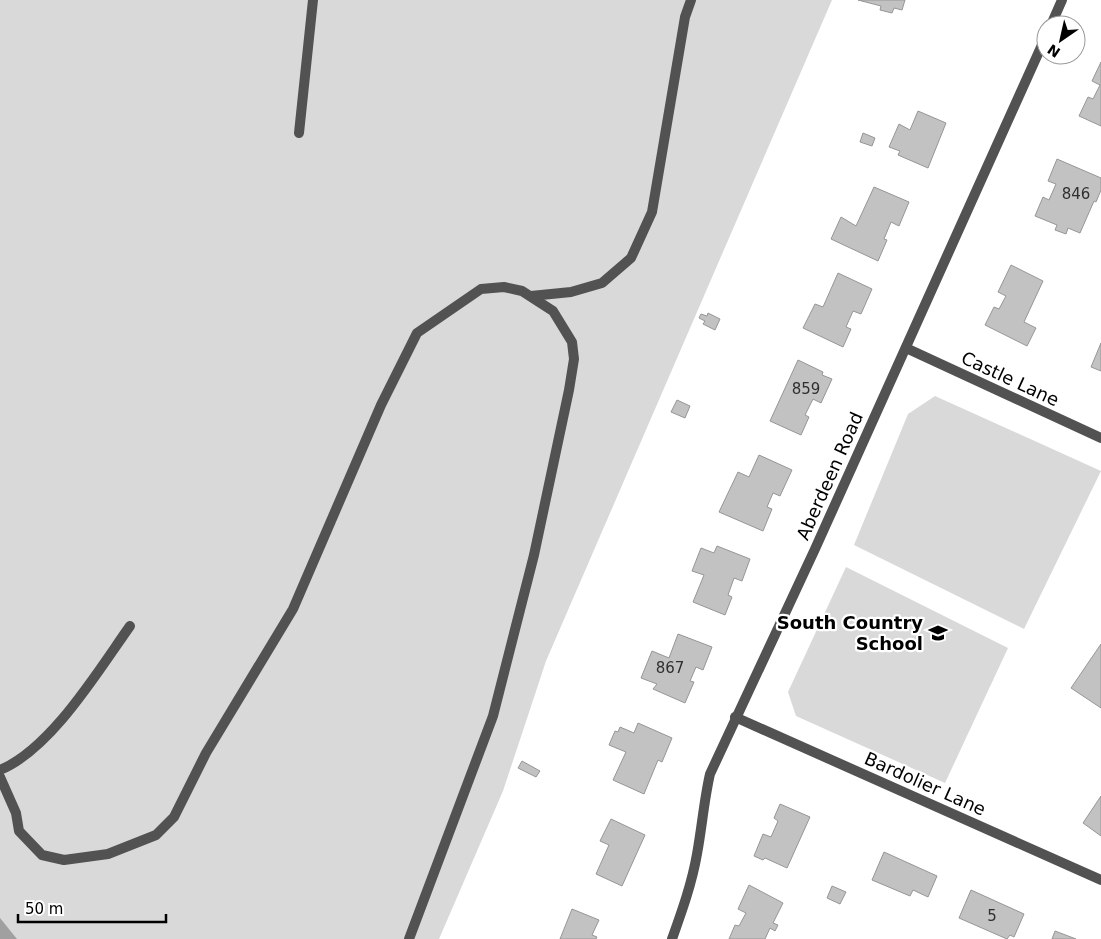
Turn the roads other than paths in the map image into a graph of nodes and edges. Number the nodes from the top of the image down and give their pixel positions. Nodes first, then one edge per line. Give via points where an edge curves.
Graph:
1 (313, 0) edge
2 (691, 0) edge
3 (1062, 0) edge
4 (1055, 15) edge
5 (1036, 58) edge
6 (299, 132) dead end
7 (531, 296) junction
8 (906, 348) junction
9 (1101, 438) edge
10 (130, 626) dead end
11 (735, 717) junction
12 (0, 770) edge
13 (0, 776) edge
14 (1101, 880) edge
15 (409, 939) edge
16 (672, 939) edge

1 - 6 street
2 - 7 street via 685,17 652,212 631,258 602,283 571,292
3 - 4 street
5 - 8 street, Aberdeen Road
7 - 13 street via 504,287 481,288 416,333 381,405 293,609 206,753 174,817 156,835 108,854 64,860 42,855 19,831 16,813
7 - 15 street via 553,311 572,342 574,359 569,390 534,555 493,716
8 - 9 street, Castle Lane
8 - 11 street, Aberdeen Road
10 - 12 street via 77,699 36,747 17,763
11 - 14 street, Bardolier Lane
11 - 16 street, Aberdeen Road via 710,774 694,871

